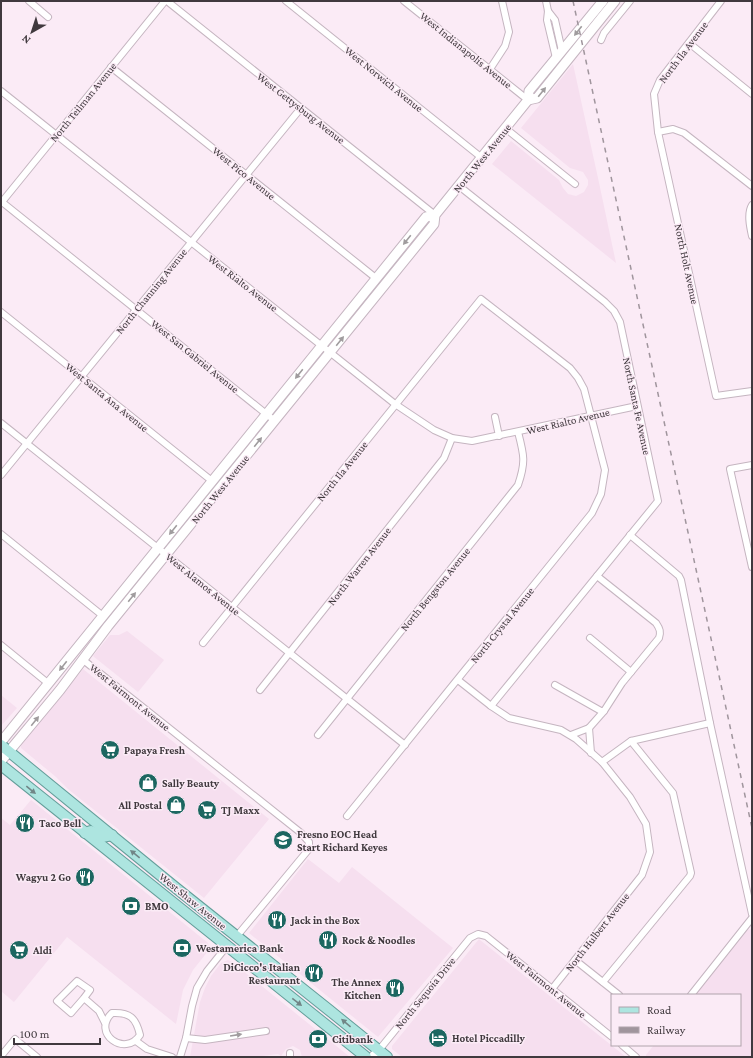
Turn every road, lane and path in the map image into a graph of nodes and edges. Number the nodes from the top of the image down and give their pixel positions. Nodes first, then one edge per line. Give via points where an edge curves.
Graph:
1 (29, 1) edge
2 (166, 1) edge
3 (286, 1) edge
4 (404, 1) edge
5 (502, 1) edge
6 (546, 1) edge
7 (603, 1) edge
8 (615, 1) edge
9 (630, 1) edge
10 (721, 1) edge
11 (548, 11) junction
12 (48, 17) dead end
13 (601, 40) dead end
14 (689, 43) junction
15 (559, 54) junction
16 (111, 67) junction
17 (490, 69) junction
18 (552, 79) junction
19 (1, 91) edge
20 (752, 94) edge
21 (528, 100) junction
22 (300, 108) junction
23 (505, 128) junction
24 (658, 132) junction
25 (56, 134) junction
26 (482, 158) junction
27 (246, 174) junction
28 (575, 184) dead end
29 (459, 186) junction
30 (752, 186) edge
31 (1, 202) edge
32 (752, 205) edge
33 (435, 215) junction
34 (752, 236) edge
35 (191, 242) junction
36 (377, 279) junction
37 (136, 309) junction
38 (1, 312) edge
39 (322, 346) junction
40 (330, 353) junction
41 (82, 376) junction
42 (752, 391) edge
43 (395, 404) junction
44 (637, 406) junction
45 (267, 414) junction
46 (590, 416) junction
47 (494, 417) dead end
48 (275, 421) junction
49 (1, 423) edge
50 (518, 432) junction
51 (499, 436) junction
52 (452, 438) junction
53 (27, 443) junction
54 (752, 465) edge
55 (1, 475) edge
56 (212, 481) junction
57 (1, 534) edge
58 (630, 535) junction
59 (158, 548) junction
60 (166, 555) junction
61 (752, 566) edge
62 (597, 576) junction
63 (116, 600) junction
64 (232, 607) junction
65 (103, 616) junction
66 (590, 638) dead end
67 (203, 643) dead end
68 (1, 645) edge
69 (290, 654) junction
70 (82, 659) junction
71 (631, 672) junction
72 (458, 680) junction
73 (49, 684) junction
74 (555, 685) dead end
75 (260, 690) dead end
76 (348, 700) junction
77 (491, 706) junction
78 (604, 711) junction
79 (710, 723) junction
80 (589, 728) junction
81 (570, 735) junction
82 (318, 736) dead end
83 (631, 741) junction
84 (1, 743) edge
85 (405, 745) junction
86 (10, 752) junction
87 (591, 753) junction
88 (1, 762) edge
89 (602, 762) junction
90 (1, 765) edge
91 (347, 816) dead end
92 (85, 833) junction
93 (112, 835) junction
94 (119, 860) junction
95 (176, 888) junction
96 (186, 913) junction
97 (752, 914) edge
98 (752, 918) edge
99 (478, 934) joint
100 (237, 936) junction
101 (226, 946) junction
102 (575, 960) junction
103 (269, 962) junction
104 (603, 982) junction
105 (552, 989) junction
106 (618, 994) edge
107 (692, 994) edge
108 (84, 998) junction
109 (98, 1011) junction
110 (112, 1013) junction
111 (105, 1023) junction
112 (266, 1031) dead end
113 (611, 1036) edge
114 (186, 1038) junction
115 (136, 1041) junction
116 (623, 1046) edge
117 (376, 1055) edge
118 (1, 1056) edge
119 (37, 1057) edge
120 (172, 1057) edge
121 (180, 1057) edge
122 (636, 1057) edge

1 - 12 street
2 - 16 street, North Teilman Avenue
2 - 22 street, West Gettysburg Avenue
3 - 26 street, West Norwich Avenue
4 - 17 street, West Indianapolis Avenue
5 - 17 street via 509,32 505,46
6 - 11 street
7 -> 15 main road, North West Avenue
8 - 18 main road, North West Avenue
9 - 13 street
10 - 14 street, North Ila Avenue
11 - 15 street via 546,20
11 - 15 street via 555,20
14 - 20 street
14 - 24 street, North Ila Avenue via 660,80 654,94
15 - 18 main road via 562,56 552,71
15 - 21 main road, North West Avenue via 528,91
16 - 25 street, North Teilman Avenue
16 - 27 street, West Pico Avenue
17 - 21 street, West Indianapolis Avenue
21 -> 18 main road, North West Avenue via 537,98
19 - 25 street, West Rialto Avenue
21 - 23 main road, North West Avenue
22 - 27 street, North Channing Avenue
22 - 33 street, West Gettysburg Avenue
23 - 26 main road, North West Avenue
23 - 28 street
24 - 30 street via 673,129 684,132
24 - 42 street, North Holt Avenue via 716,396
25 - 31 street, North Teilman Avenue
25 - 35 street, West Rialto Avenue
26 - 29 main road, North West Avenue
27 - 35 street, North Channing Avenue
27 - 36 street, West Pico Avenue
29 - 33 main road, North West Avenue
29 - 44 street, North Santa Fe Avenue via 614,311 620,322
31 - 37 street, West San Gabriel Avenue
32 - 34 street
33 -> 36 main road, North West Avenue via 426,217
40 -> 33 main road, North West Avenue via 434,224
35 - 37 street, North Channing Avenue
35 - 39 street, West Rialto Avenue
36 - 39 main road, North West Avenue
37 - 41 street, North Channing Avenue
37 - 45 street, West San Gabriel Avenue
38 - 41 street, West Santa Ana Avenue
39 - 40 street, West Rialto Avenue
39 -> 45 main road, North West Avenue
40 - 43 street, West Rialto Avenue
40 - 48 main road, North West Avenue
41 - 53 street, North Channing Avenue
41 - 56 street, West Santa Ana Avenue
43 - 46 street, North Ila Avenue via 481,299 570,368 584,389
43 - 52 street, West Rialto Avenue via 434,430
43 - 64 street, North Ila Avenue
44 - 46 street, West Rialto Avenue
44 - 58 street, North Santa Fe Avenue via 658,502
45 - 48 street, West San Gabriel Avenue
45 - 56 main road, North West Avenue
46 - 50 street, West Rialto Avenue
46 - 72 street, North Crystal Avenue via 605,470 601,494 592,513
47 - 51 street
60 -> 48 main road, North West Avenue
49 - 53 street, West Alamos Avenue
50 - 51 street, West Rialto Avenue
50 - 76 street, North Bengston Avenue via 524,468 518,485
51 - 52 street, West Rialto Avenue via 472,442
52 - 69 street, North Warren Avenue via 444,458
53 - 55 street, North Channing Avenue
53 - 59 street, West Alamos Avenue
54 - 61 street via 730,469
56 -> 59 main road, North West Avenue
57 - 65 street
58 - 62 street
58 - 79 street via 681,580
59 - 60 street, West Alamos Avenue
59 - 63 main road, North West Avenue
60 - 64 street, West Alamos Avenue
70 -> 60 main road, North West Avenue
62 - 71 street via 660,628 659,638
62 - 77 street
63 - 65 main road, North West Avenue
63 - 70 main road via 112,612 83,649
64 - 67 street, North Ila Avenue
64 - 69 street, West Alamos Avenue
65 -> 73 main road, North West Avenue
66 - 71 street
68 - 73 street
69 - 75 street, North Warren Avenue
69 - 76 street, West Alamos Avenue
86 -> 70 main road, North West Avenue
70 - 100 street, West Fairmont Avenue via 309,842 309,849
71 - 78 street
72 - 77 street
72 - 85 street, North Crystal Avenue
73 - 84 main road, North West Avenue
74 - 78 street
76 - 82 street, North Bengston Avenue
76 - 85 street, West Alamos Avenue
77 - 81 street via 509,718 561,730
78 - 80 street
79 - 83 street
79 - 97 street
80 - 81 street
80 - 87 street
81 - 87 street
83 - 89 street
83 - 104 street via 673,793 691,873
84 - 86 main road, West Shaw Avenue
85 - 91 street, North Crystal Avenue
86 - 88 main road, North West Avenue
86 - 93 main road, West Shaw Avenue
87 - 89 street
89 - 102 street, North Hulbert Avenue via 630,797 646,824 650,852 642,875
90 -> 92 main road, West Shaw Avenue
92 - 93 main road via 91,831 102,837
92 - 94 main road, West Shaw Avenue
95 -> 93 main road, West Shaw Avenue
94 - 95 main road via 138,866 169,890
94 - 96 main road, West Shaw Avenue
95 - 100 main road, West Shaw Avenue
96 - 100 main road via 195,912 228,938
96 - 101 main road, West Shaw Avenue
98 - 107 street
99 - 105 street, West Fairmont Avenue via 486,936
99 - 117 street, North Sequoia Drive via 470,938
100 - 103 main road, West Shaw Avenue
101 - 103 main road via 236,945 260,964
101 - 114 street via 197,988
101 -> 117 main road, West Shaw Avenue
102 - 104 street
102 - 105 street, North Hulbert Avenue
117 -> 103 main road, West Shaw Avenue via 329,1010
104 - 106 street
105 - 113 street, West Fairmont Avenue
108 - 108 street via 71,1013 57,1001 77,981 90,990
108 - 109 street
109 - 110 street
109 - 111 street
110 - 111 street
110 - 115 street via 120,1012 134,1020 140,1034
111 - 115 street via 108,1036 116,1043 122,1045
114 -> 112 street via 207,1040
114 - 121 street
115 - 120 street
116 - 122 street
118 - 119 street via 15,1039

